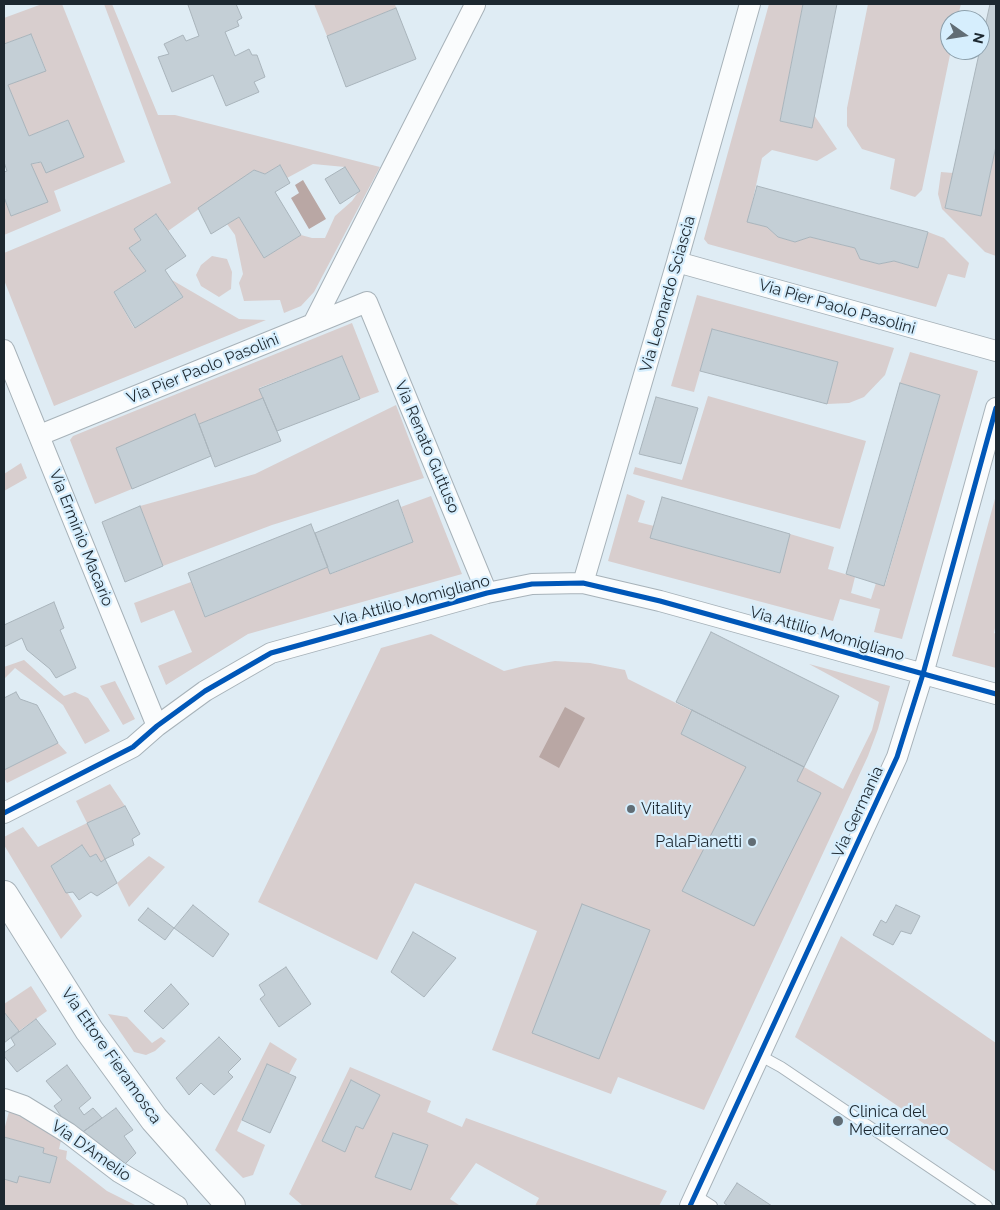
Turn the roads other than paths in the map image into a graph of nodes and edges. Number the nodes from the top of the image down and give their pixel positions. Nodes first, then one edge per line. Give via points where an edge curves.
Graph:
1 (750, 4) edge
2 (475, 5) dead end
3 (677, 262) junction
4 (366, 302) joint
5 (313, 324) junction
6 (4, 350) edge
7 (996, 351) edge
8 (996, 408) edge
9 (40, 435) junction
10 (583, 584) junction
11 (487, 593) junction
12 (923, 674) junction
13 (996, 694) edge
14 (157, 726) junction
15 (4, 813) edge
16 (4, 895) edge
17 (759, 1055) junction
18 (4, 1099) edge
19 (692, 1201) edge
20 (177, 1206) edge
21 (231, 1206) edge
22 (712, 1206) edge
23 (987, 1206) edge

1 - 3 street, Via Leonardo Sciascia
2 - 5 street
3 - 7 street, Via Pier Paolo Pasolini
3 - 10 street, Via Leonardo Sciascia
4 - 5 street, Via Pier Paolo Pasolini
4 - 11 street, Via Renato Guttuso
5 - 9 street, Via Pier Paolo Pasolini
6 - 9 street, Via Erminio Macario
8 - 12 street, Via Germania
9 - 14 street, Via Erminio Macario
10 - 11 street, Via Attilio Momigliano via 532,584
10 - 12 street, Via Attilio Momigliano via 736,621
11 - 14 street, Via Attilio Momigliano via 271,653 206,691
12 - 13 street, Via Attilio Momigliano
12 - 17 street, Via Germania via 897,757
14 - 15 street, Via Attilio Momigliano via 133,747
16 - 21 main road, Via Ettore Fieramosca via 89,1030 154,1119
17 - 19 street, Via Germania
17 - 23 lane
18 - 20 street, Via D'Amelio via 24,1106 68,1133 119,1172
19 - 22 lane

